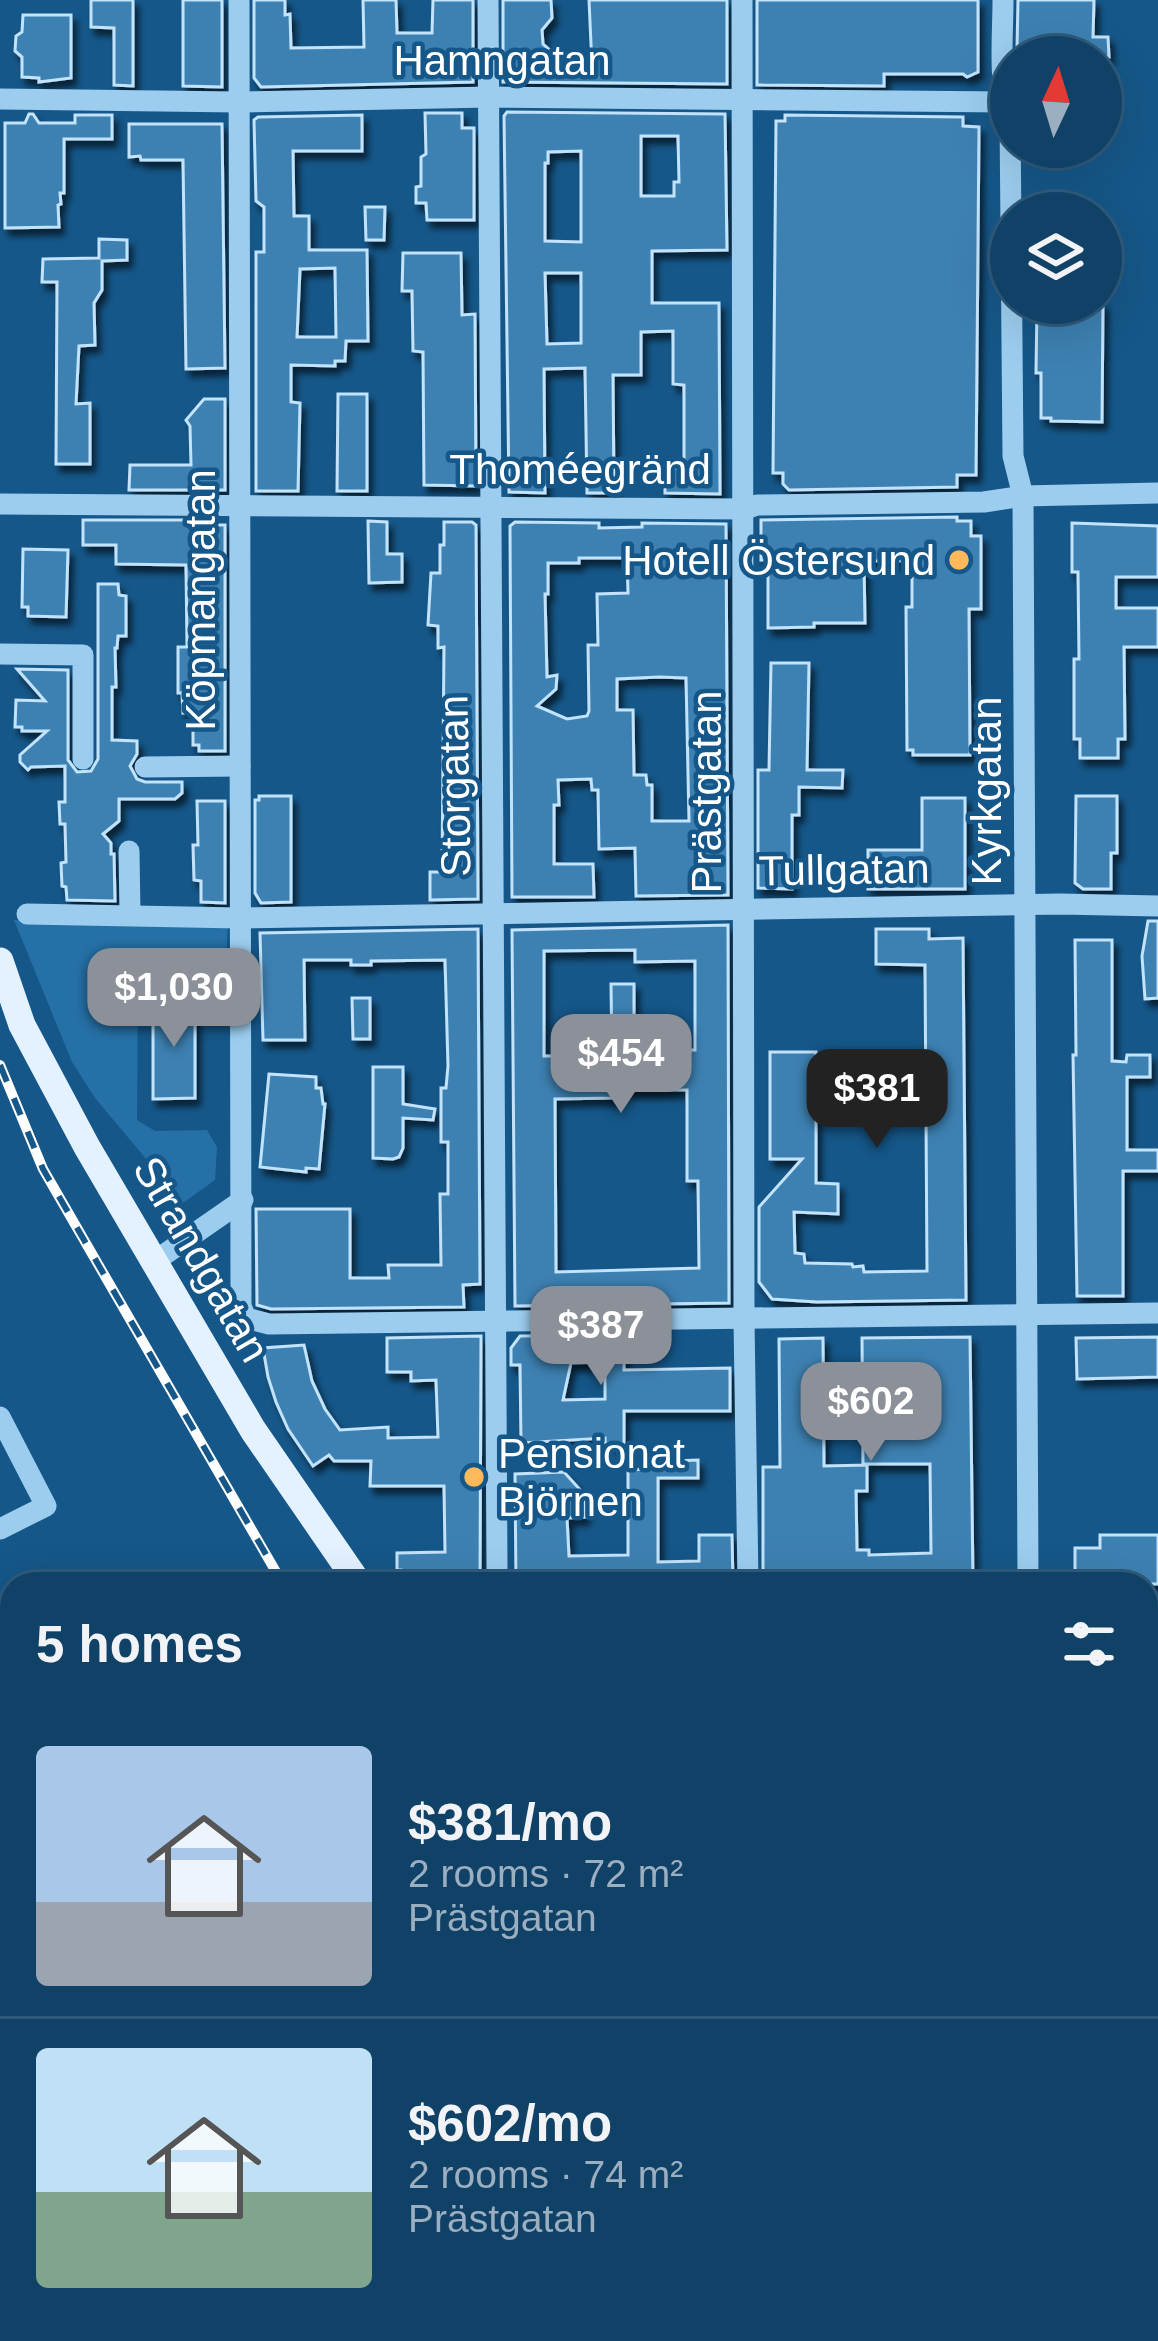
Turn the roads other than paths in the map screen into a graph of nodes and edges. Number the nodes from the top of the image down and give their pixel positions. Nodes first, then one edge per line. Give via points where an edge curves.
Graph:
1 (238, 0) edge
2 (488, 0) edge
3 (742, 0) edge
4 (1003, 0) edge
5 (1004, 36) edge
6 (489, 97) junction
7 (0, 99) edge
8 (742, 100) junction
9 (239, 102) junction
10 (990, 102) edge
11 (1010, 168) edge
12 (1158, 493) edge
13 (1023, 496) junction
14 (0, 504) edge
15 (239, 506) junction
16 (491, 507) junction
17 (745, 509) junction
18 (0, 654) edge
19 (82, 759) dead end
20 (240, 766) junction
21 (145, 767) dead end
22 (129, 850) dead end
23 (1025, 905) junction
24 (1158, 906) edge
25 (745, 909) junction
26 (495, 913) junction
27 (27, 914) dead end
28 (130, 915) junction
29 (240, 918) junction
30 (0, 961) edge
31 (243, 1200) junction
32 (155, 1261) junction
33 (1158, 1312) edge
34 (1028, 1315) junction
35 (744, 1320) junction
36 (495, 1322) junction
37 (0, 1417) edge
38 (0, 1529) edge
39 (497, 1570) dead end
40 (351, 1572) edge
41 (748, 1572) edge
42 (1028, 1572) edge

1 - 9 street, Köpmangatan
2 - 6 street, Storgatan
3 - 8 street, Prästgatan
4 - 5 street, Kyrkgatan
6 - 8 street, Hamngatan
6 - 9 street, Hamngatan
6 - 16 street, Storgatan
7 - 9 street, Hamngatan
8 - 10 street, Hamngatan
8 - 17 street, Prästgatan
9 - 15 street, Köpmangatan
11 - 13 street, Kyrkgatan via 1013,456
12 - 13 street, Thoméegränd
13 - 17 street, Thoméegränd
13 - 23 street, Kyrkgatan
14 - 15 street, Thoméegränd
15 - 16 street, Thoméegränd
15 - 20 street, Köpmangatan
16 - 17 street, Thoméegränd
16 - 26 street, Storgatan
17 - 25 street, Prästgatan
18 - 19 street via 83,656
20 - 21 street
20 - 29 street, Köpmangatan
22 - 28 street
23 - 24 street, Tullgatan
23 - 25 street, Tullgatan
23 - 34 street, Kyrkgatan
25 - 26 street, Tullgatan
25 - 35 street, Prästgatan
26 - 29 street, Tullgatan
26 - 36 street, Storgatan
27 - 28 street, Tullgatan
28 - 29 street, Tullgatan
29 - 31 street, Köpmangatan
30 - 32 main road, Strandgatan via 22,1024
31 - 32 street
31 - 36 street, Köpmangatan via 246,1318
32 - 40 main road, Strandgatan via 253,1430
33 - 34 street
34 - 35 street
34 - 42 street, Kyrkgatan
35 - 36 street
35 - 41 street, Prästgatan
36 - 39 street, Storgatan
37 - 38 street via 46,1506

